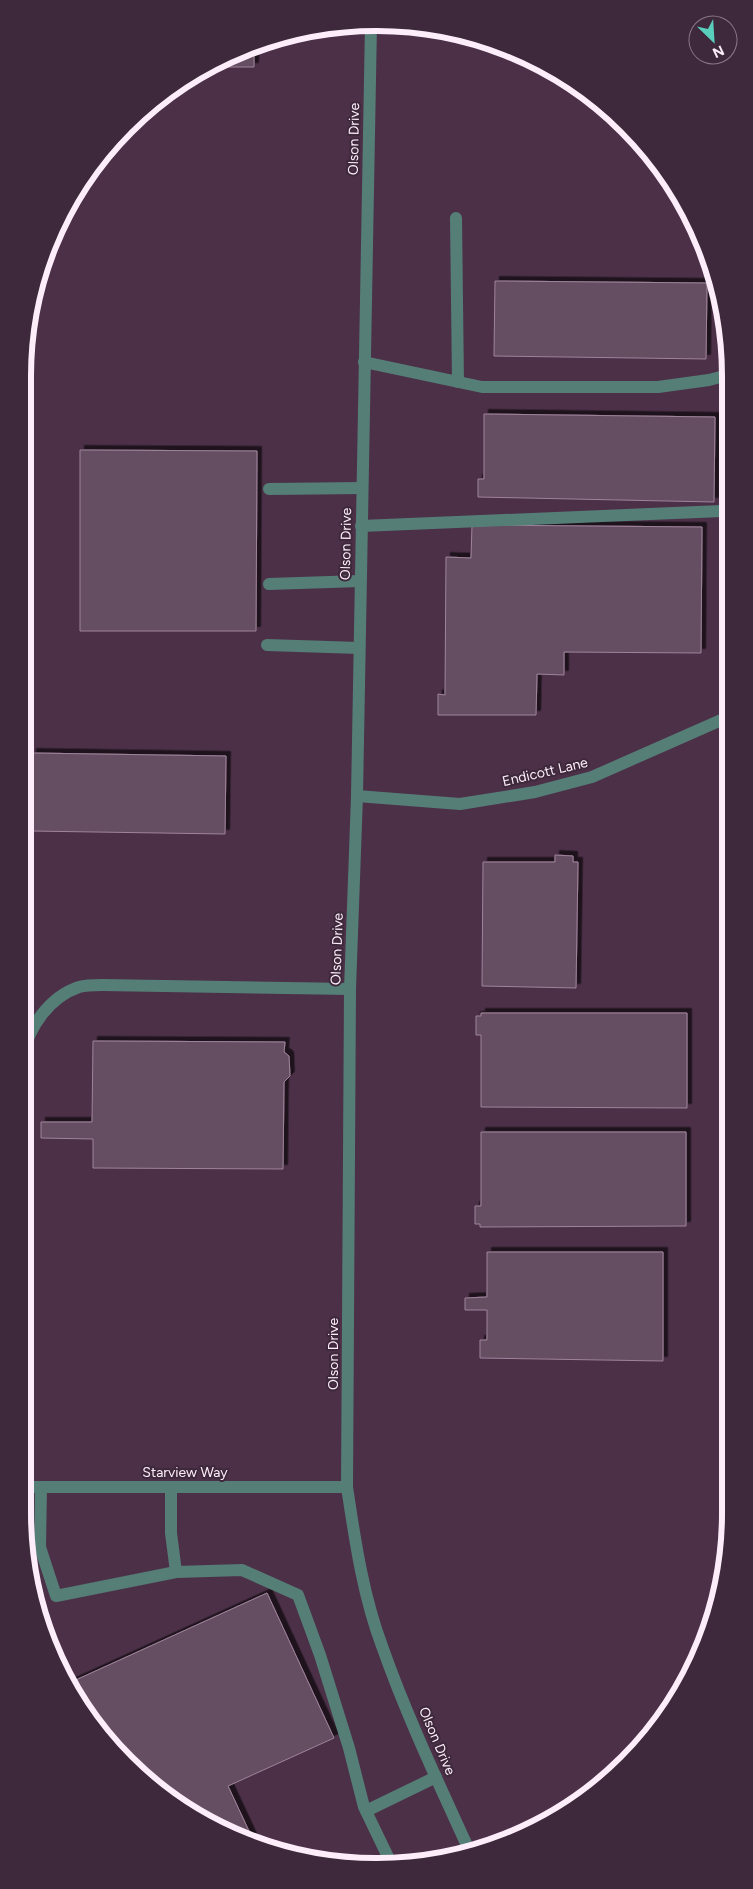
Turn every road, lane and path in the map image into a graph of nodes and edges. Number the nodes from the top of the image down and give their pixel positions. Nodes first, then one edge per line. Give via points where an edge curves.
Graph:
1 (371, 31) edge
2 (456, 218) dead end
3 (364, 362) junction
4 (722, 377) edge
5 (458, 382) junction
6 (362, 488) junction
7 (269, 489) dead end
8 (722, 511) dead end
9 (361, 526) junction
10 (360, 581) junction
11 (269, 584) dead end
12 (267, 645) dead end
13 (359, 648) junction
14 (722, 720) edge
15 (357, 796) junction
16 (350, 989) junction
17 (31, 1034) edge
18 (31, 1487) edge
19 (42, 1487) junction
20 (171, 1487) junction
21 (347, 1487) junction
22 (176, 1572) junction
23 (436, 1777) junction
24 (366, 1811) junction
25 (467, 1846) edge
26 (388, 1857) edge

1 - 3 street, Olson Drive
2 - 5 street
3 - 5 street
3 - 6 street, Olson Drive
4 - 5 street via 658,387 482,387
6 - 7 street
6 - 9 street, Olson Drive
8 - 9 street
9 - 10 street, Olson Drive
10 - 11 street
10 - 13 street, Olson Drive
12 - 13 street
13 - 15 street, Olson Drive
14 - 15 street, Endicott Lane via 592,777 535,792 460,804
15 - 16 street, Olson Drive
16 - 17 street via 80,986 58,997 40,1016
16 - 21 street, Olson Drive
18 - 19 street, Starview Way
19 - 20 street, Starview Way
19 - 22 street via 40,1547 56,1596
20 - 21 street, Starview Way
20 - 22 street via 170,1533
21 - 23 street, Olson Drive via 357,1553 381,1645
22 - 24 street via 242,1570 298,1595 320,1655
23 - 24 street
23 - 25 street, Olson Drive
24 - 26 street

